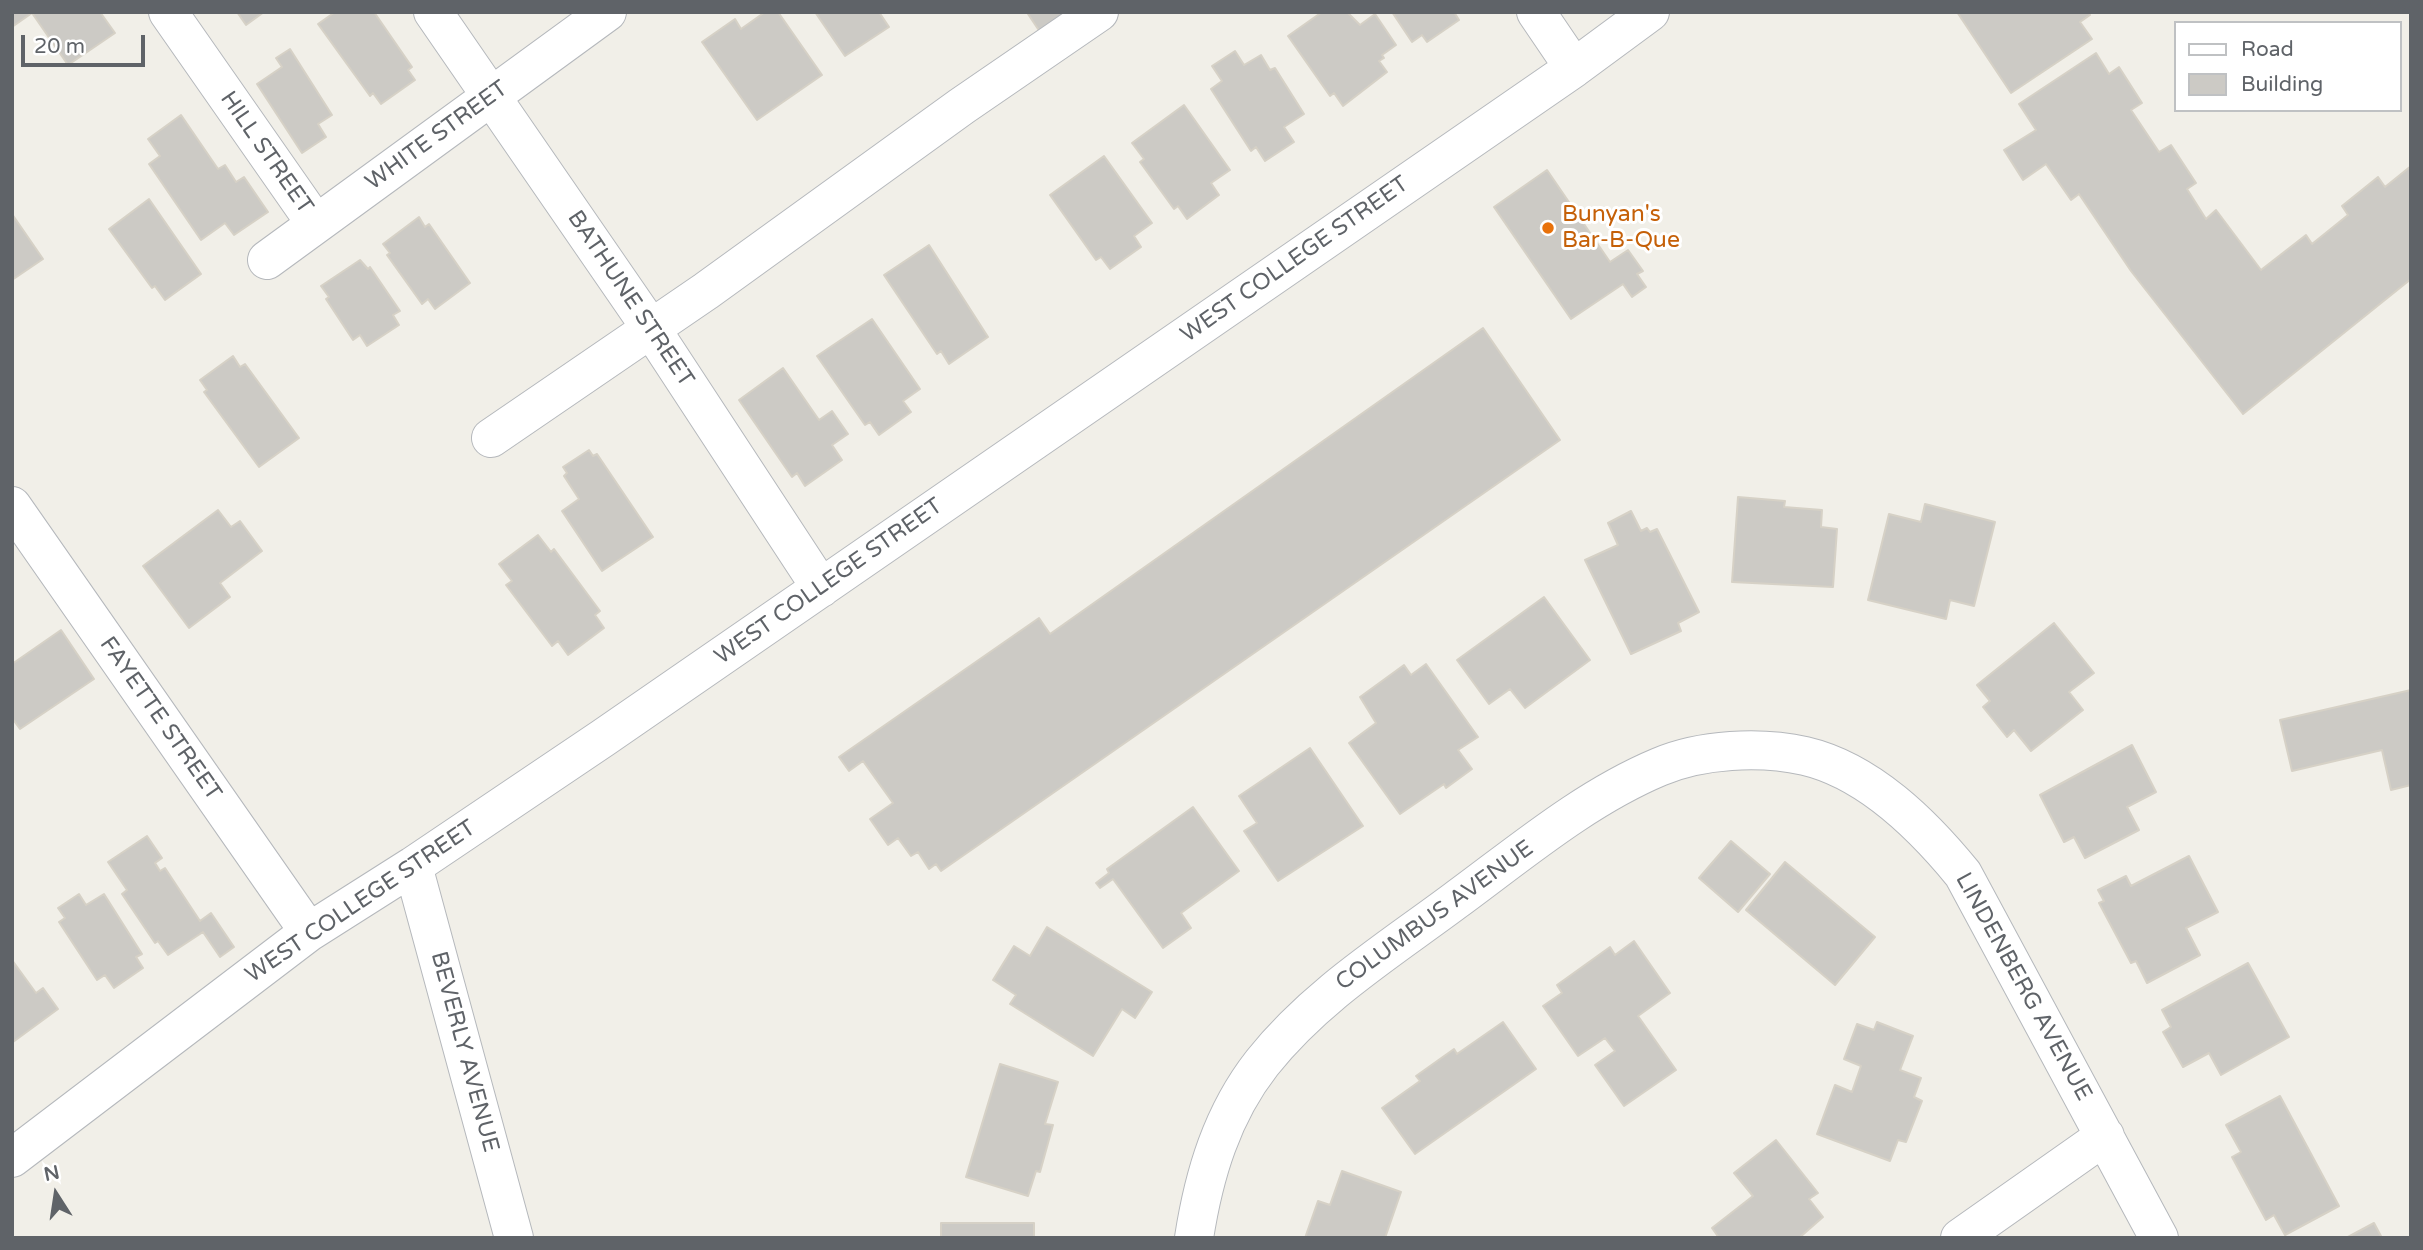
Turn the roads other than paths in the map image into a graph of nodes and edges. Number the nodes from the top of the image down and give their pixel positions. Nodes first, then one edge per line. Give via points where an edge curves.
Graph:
1 (168, 12) edge
2 (433, 12) edge
3 (607, 12) edge
4 (1099, 12) edge
5 (1536, 12) edge
6 (1650, 12) edge
7 (1574, 68) junction
8 (491, 96) junction
9 (316, 224) junction
10 (267, 260) dead end
11 (650, 327) junction
12 (491, 438) dead end
13 (12, 506) edge
14 (821, 588) junction
15 (1805, 756) joint
16 (413, 866) junction
17 (309, 932) junction
18 (2105, 1136) junction
19 (12, 1158) edge
20 (514, 1238) edge
21 (1194, 1238) edge
22 (1960, 1238) edge
23 (2159, 1238) edge

1 - 9 street, HILL STREET
2 - 8 street, BATHUNE STREET
3 - 8 street, WHITE STREET
4 - 11 street
5 - 7 street
6 - 7 street, WEST COLLEGE STREET
7 - 14 street, WEST COLLEGE STREET
8 - 9 street, WHITE STREET
8 - 11 street, BATHUNE STREET
9 - 10 street, WHITE STREET
11 - 12 street
11 - 14 street, BATHUNE STREET
13 - 17 street, FAYETTE STREET
14 - 16 street, WEST COLLEGE STREET
15 - 18 street, LINDENBERG AVENUE via 1854,776 1894,804 1932,836 1963,874
15 - 21 street, COLUMBUS AVENUE via 1756,751 1709,754 1661,766 1615,789 1535,842 1332,991 1262,1063 1234,1105 1214,1150
16 - 17 street, WEST COLLEGE STREET
16 - 20 street, BEVERLY AVENUE
17 - 19 street, WEST COLLEGE STREET
18 - 22 street
18 - 23 street, LINDENBERG AVENUE

